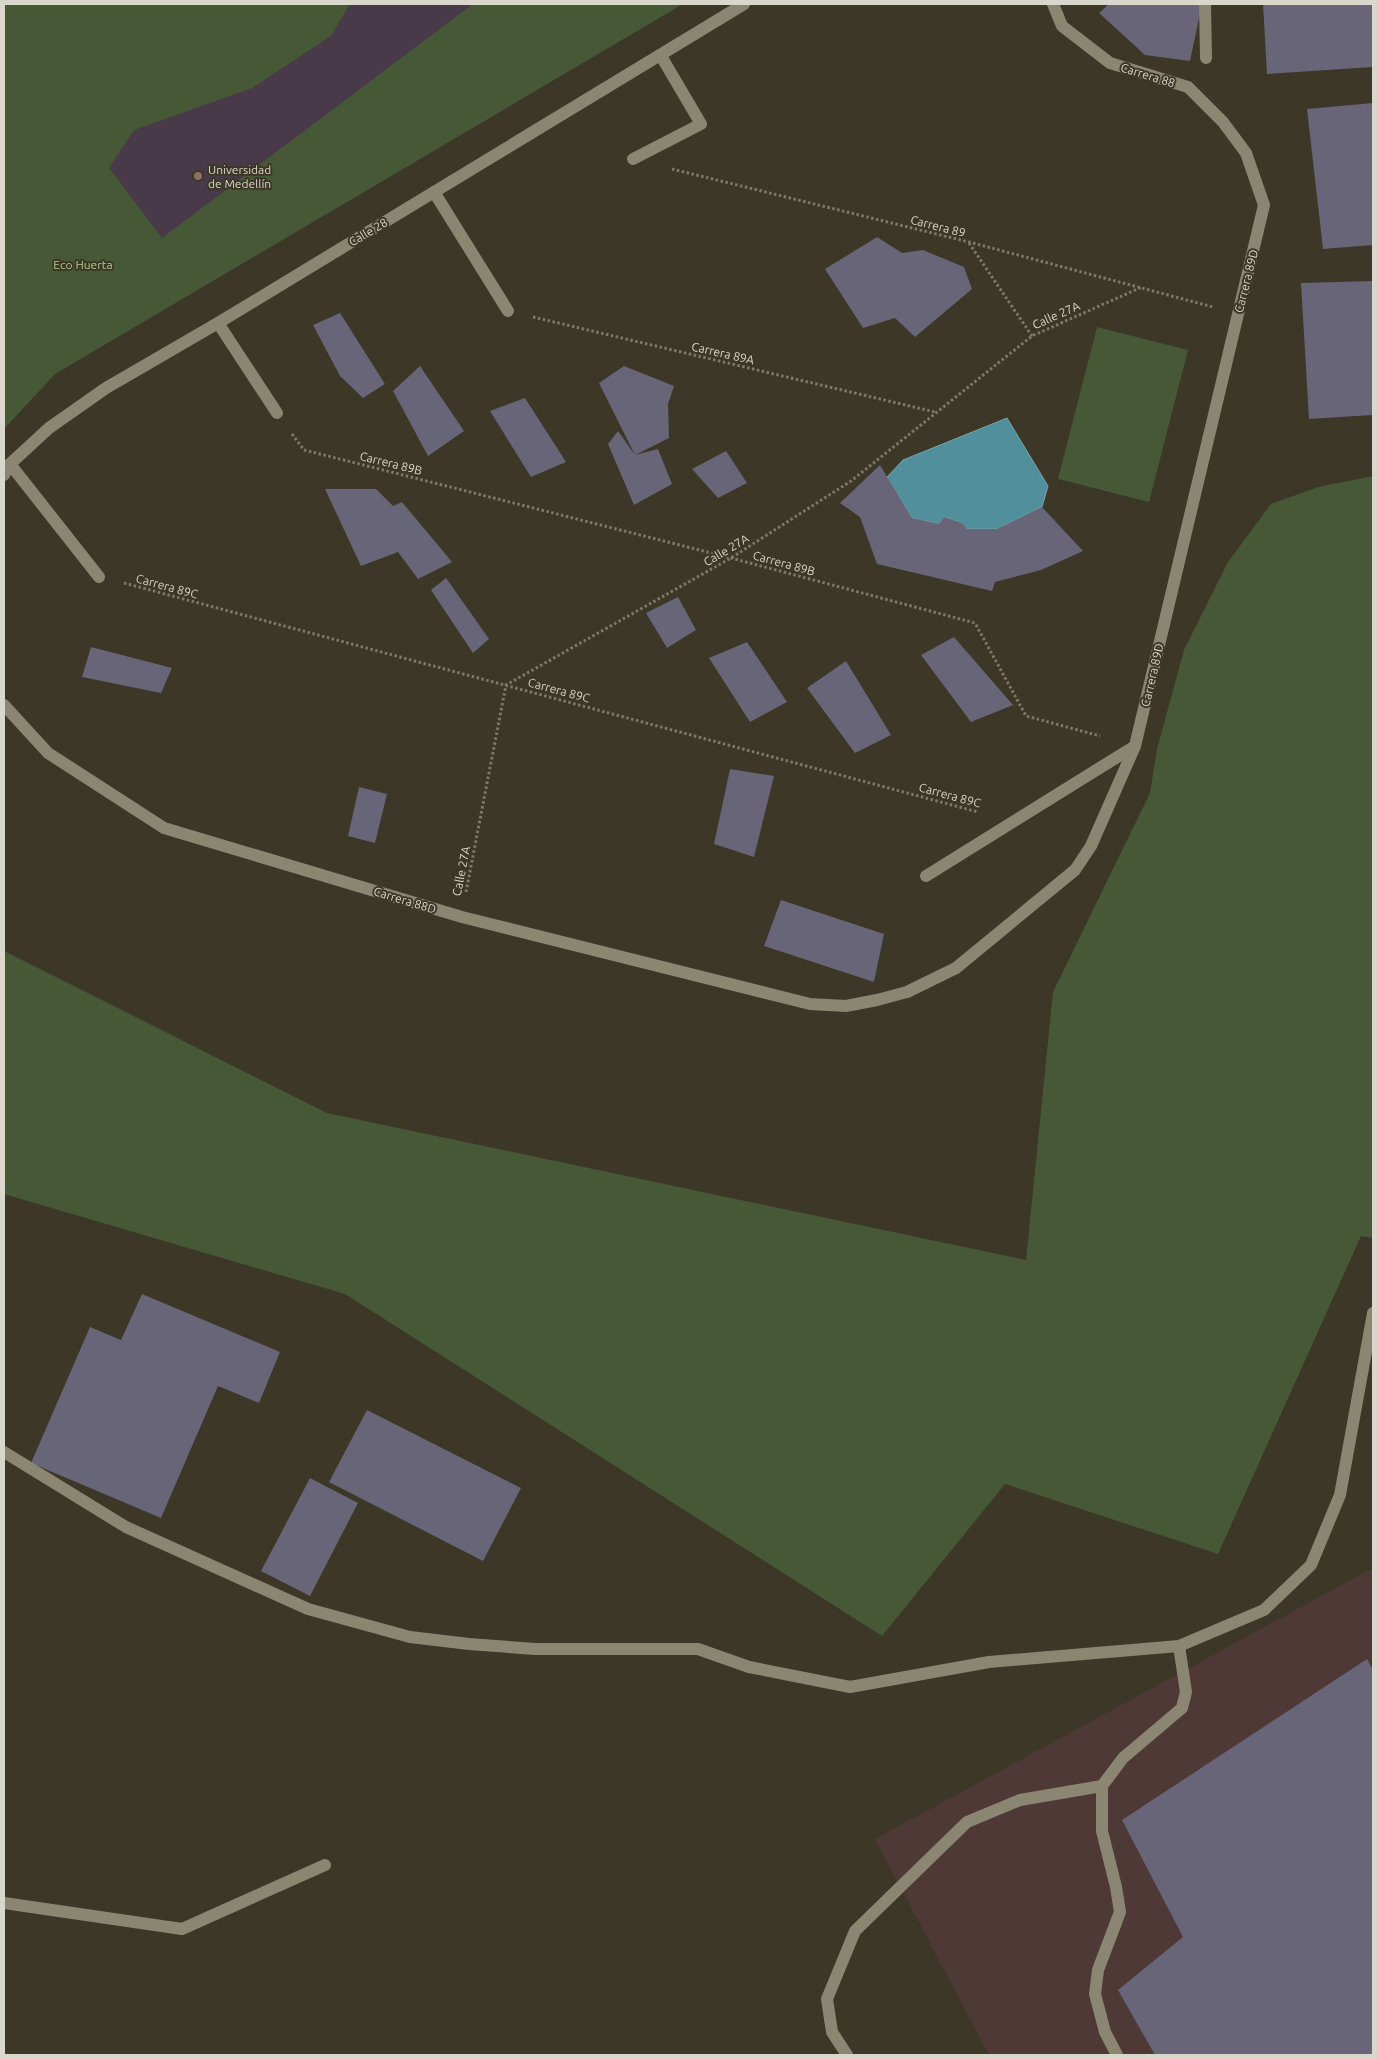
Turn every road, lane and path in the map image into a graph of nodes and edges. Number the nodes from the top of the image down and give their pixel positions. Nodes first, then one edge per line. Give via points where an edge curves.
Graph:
1 (744, 4) edge
2 (1053, 4) edge
3 (1205, 4) edge
4 (661, 56) junction
5 (1206, 58) dead end
6 (633, 159) joint
7 (434, 192) junction
8 (1264, 205) joint
9 (968, 242) junction
10 (1142, 286) junction
11 (508, 311) joint
12 (1238, 314) junction
13 (218, 323) junction
14 (1032, 336) junction
15 (935, 412) junction
16 (277, 413) joint
17 (7, 469) edge
18 (731, 558) junction
19 (99, 577) joint
20 (506, 685) junction
21 (4, 705) edge
22 (1135, 746) junction
23 (1014, 821) junction
24 (926, 876) dead end
25 (462, 917) junction
26 (846, 1006) joint
27 (1373, 1313) edge
28 (4, 1452) edge
29 (1179, 1646) junction
30 (1102, 1786) junction
31 (325, 1865) dead end
32 (4, 1903) edge
33 (847, 2055) edge
34 (1117, 2055) edge

1 - 4 street, Calle 28
2 - 8 street, Carrera 88 via 1062,26 1110,63 1188,88 1223,122 1246,153
3 - 5 street
4 - 6 street via 701,124
4 - 7 street, Calle 28
6 - 9 path, Carrera 89
7 - 11 street
7 - 13 street, Calle 28
8 - 12 street, Carrera 89D
9 - 10 path, Carrera 89
9 - 14 path
10 - 12 path, Carrera 89
10 - 14 path, Calle 27A
11 - 15 path, Carrera 89A
12 - 22 street, Carrera 89D
13 - 16 street
13 - 17 street, Calle 28 via 106,388 49,428
14 - 15 path, Calle 27A
15 - 18 path, Calle 27A via 851,481
16 - 18 path, Carrera 89B via 304,450
17 - 19 street
18 - 20 path, Calle 27A
18 - 22 path, Carrera 89B via 975,623 1026,716
19 - 20 path, Carrera 89C
20 - 23 path, Carrera 89C
20 - 25 path, Calle 27A
21 - 25 street, Carrera 88D via 48,753 164,828
22 - 23 street
22 - 26 street, Carrera 89D via 1091,846 1075,870 956,968 907,992
23 - 24 street
25 - 26 street, Carrera 88D via 810,1004
27 - 29 street via 1340,1495 1311,1565 1264,1610
28 - 29 street via 135,1531 308,1609 410,1637 535,1649 698,1649 749,1667 850,1687 989,1662
29 - 30 street via 1186,1692 1182,1708 1123,1758
30 - 33 street via 1020,1800 967,1822 855,1931 827,1999 832,2032
30 - 34 street via 1102,1831 1120,1912 1098,1970 1095,1994 1105,2032
31 - 32 street via 182,1929

